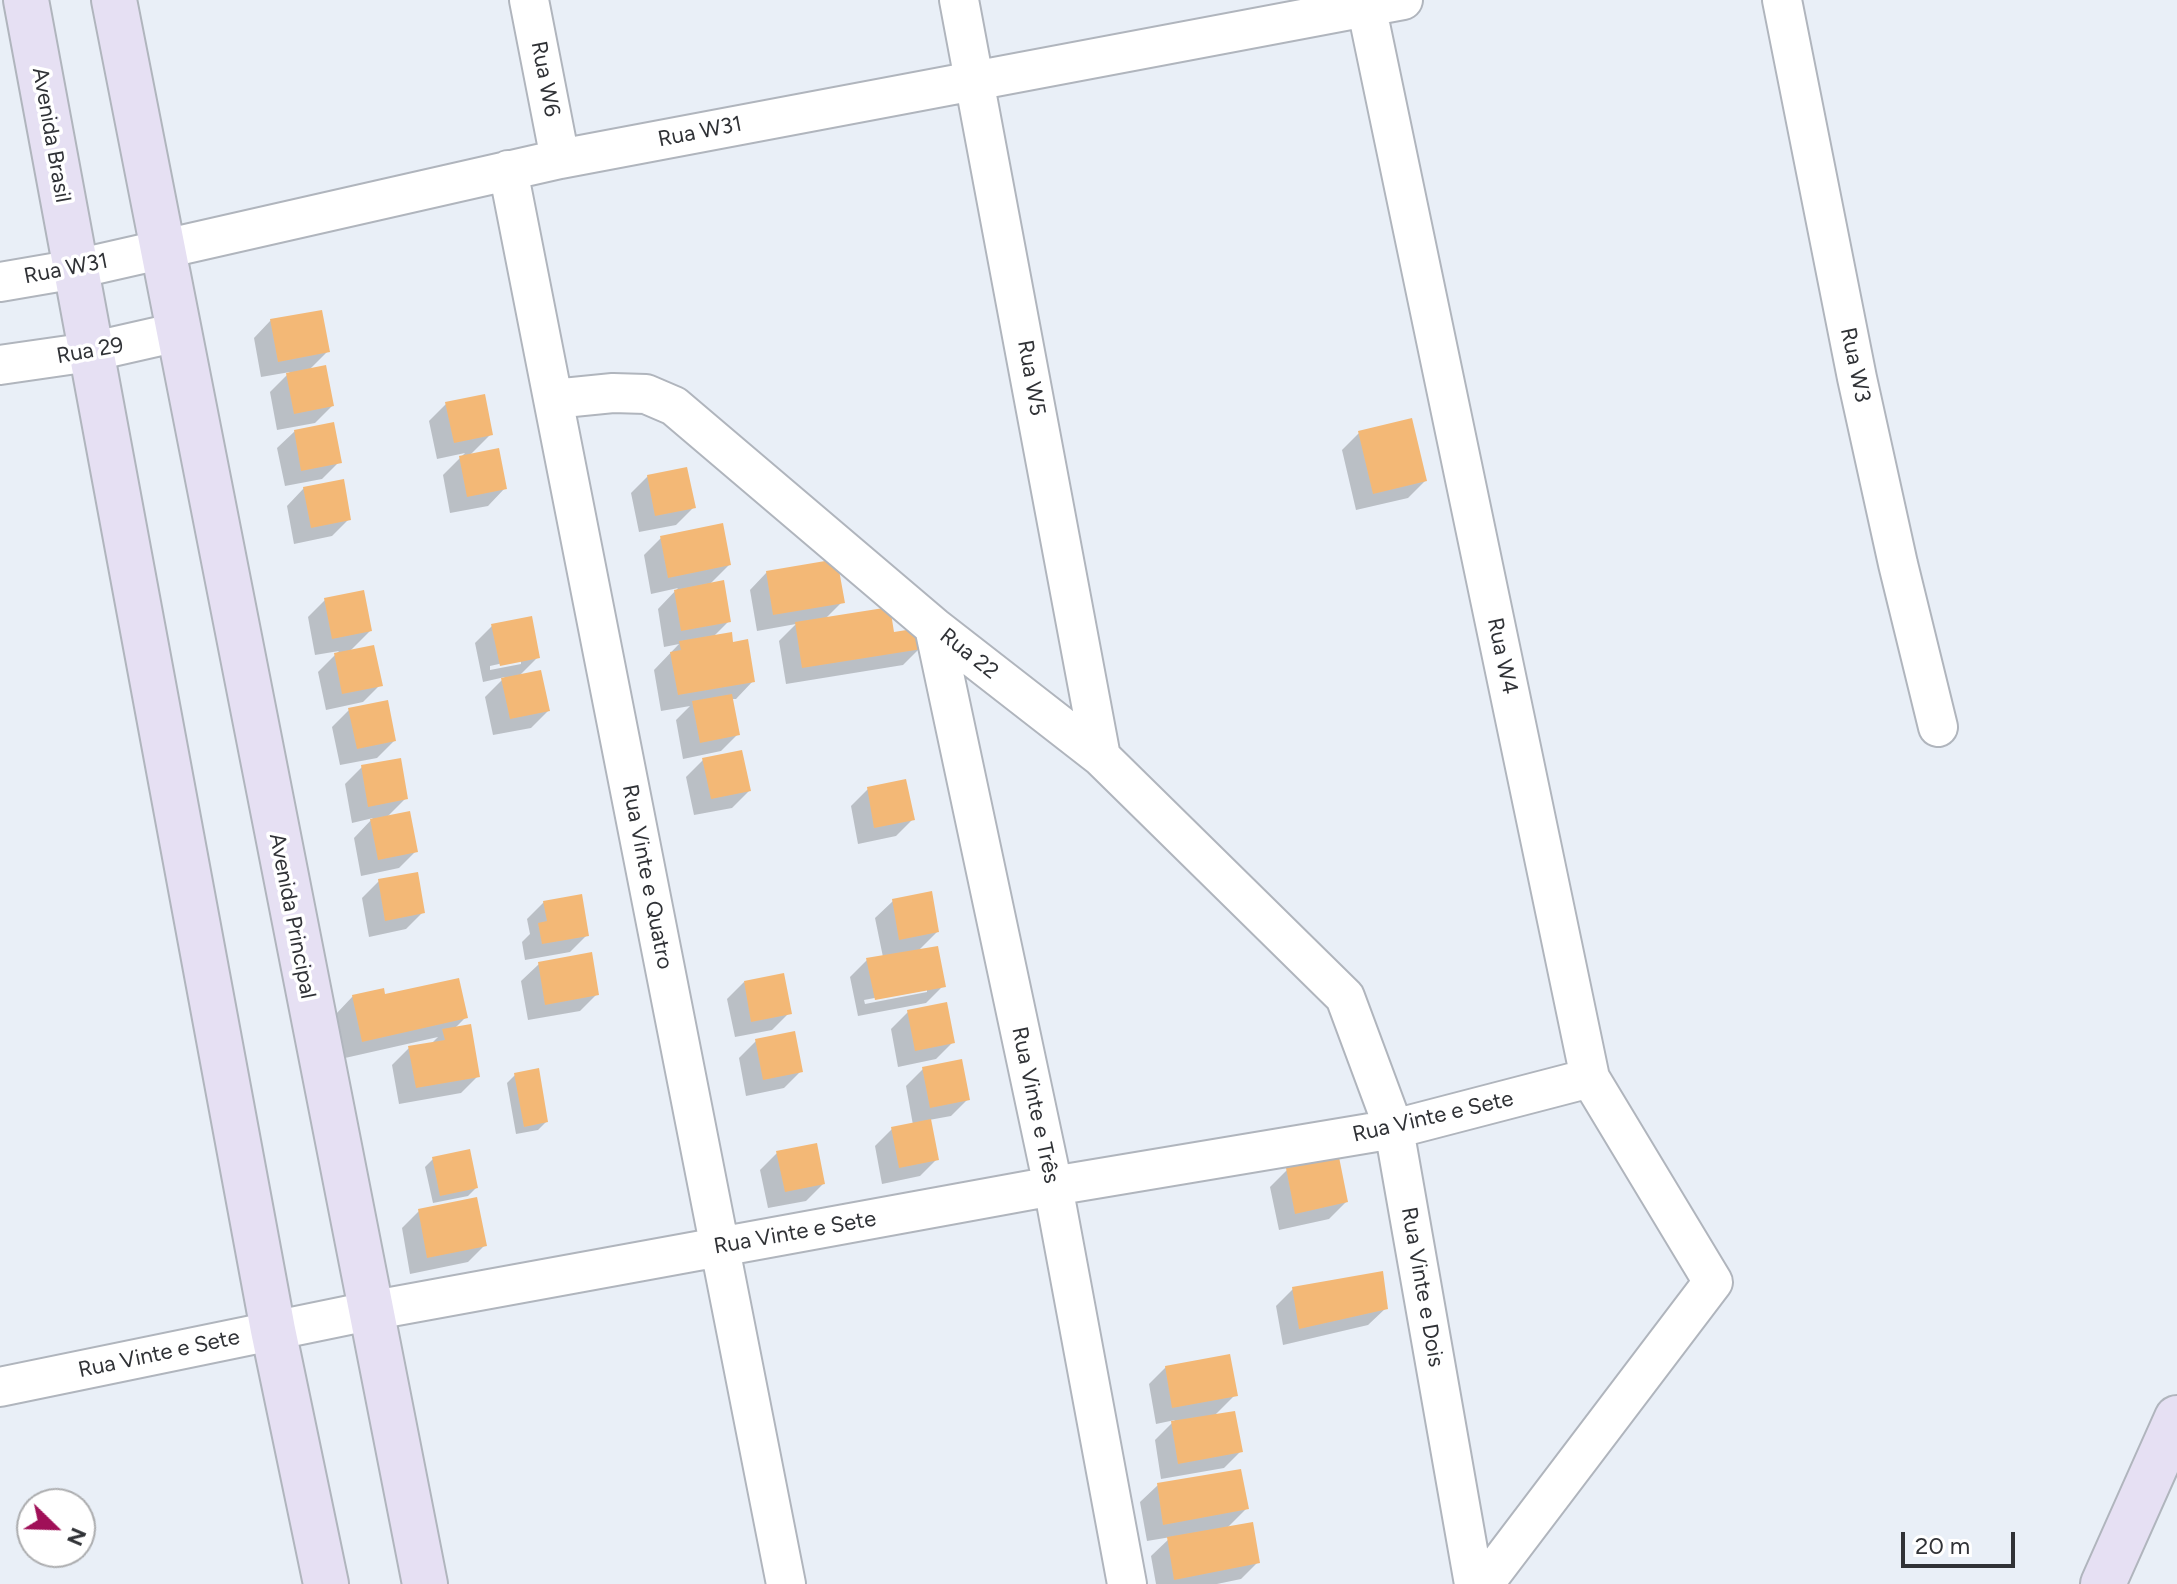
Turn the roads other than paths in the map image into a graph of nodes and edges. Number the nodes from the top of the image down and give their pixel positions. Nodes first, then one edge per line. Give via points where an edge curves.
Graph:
1 (26, 0) edge
2 (114, 0) edge
3 (529, 0) edge
4 (959, 0) edge
5 (1782, 0) edge
6 (1378, 2) edge
7 (975, 80) junction
8 (560, 159) junction
9 (508, 170) junction
10 (162, 248) junction
11 (76, 269) junction
12 (0, 282) edge
13 (178, 332) junction
14 (90, 352) junction
15 (0, 365) edge
16 (553, 399) junction
17 (934, 627) junction
18 (1938, 727) dead end
19 (1101, 757) junction
20 (1345, 997) joint
21 (1590, 1078) junction
22 (1394, 1129) junction
23 (1053, 1186) junction
24 (721, 1247) junction
25 (369, 1311) junction
26 (273, 1330) junction
27 (0, 1387) edge
28 (2177, 1418) edge
29 (326, 1584) edge
30 (425, 1584) edge
31 (786, 1584) edge
32 (1127, 1584) edge
33 (1474, 1584) edge
34 (1484, 1584) edge
35 (2103, 1584) edge

1 - 11 street, Avenida Brasil
2 - 10 street
3 - 8 street, Rua W6
4 - 7 street, Rua W5
5 - 18 street, Rua W3 via 1857,378
6 - 7 street, Rua W31
6 - 21 street, Rua W4
7 - 8 street, Rua W31
7 - 19 street, Rua W5
8 - 9 street, Rua W31
9 - 10 street, Rua W31
9 - 16 street, Rua Vinte e Quatro
10 - 11 street, Rua W31
10 - 13 street, Avenida Principal
11 - 12 street, Rua W31
11 - 14 street
13 - 14 street, Rua 29
13 - 25 street, Avenida Principal
14 - 15 street, Rua 29
14 - 26 street
16 - 17 street, Rua 22 via 646,394 674,406
16 - 24 street, Rua Vinte e Quatro
17 - 19 street, Rua 22
17 - 23 street, Rua Vinte e Três
19 - 20 street, Rua 22
20 - 22 street, Rua Vinte e Dois
21 - 22 street, Rua Vinte e Sete
21 - 34 street, Rua W4 via 1713,1282
22 - 23 street, Rua Vinte e Sete
22 - 33 street, Rua Vinte e Dois
23 - 24 street, Rua Vinte e Sete
23 - 32 street, Rua Vinte e Três
24 - 25 street, Rua Vinte e Sete
24 - 31 street, Rua Vinte e Quatro
25 - 26 street, Rua Vinte e Sete
25 - 30 street, Avenida Principal
26 - 27 street, Rua Vinte e Sete
26 - 29 street
28 - 35 street

